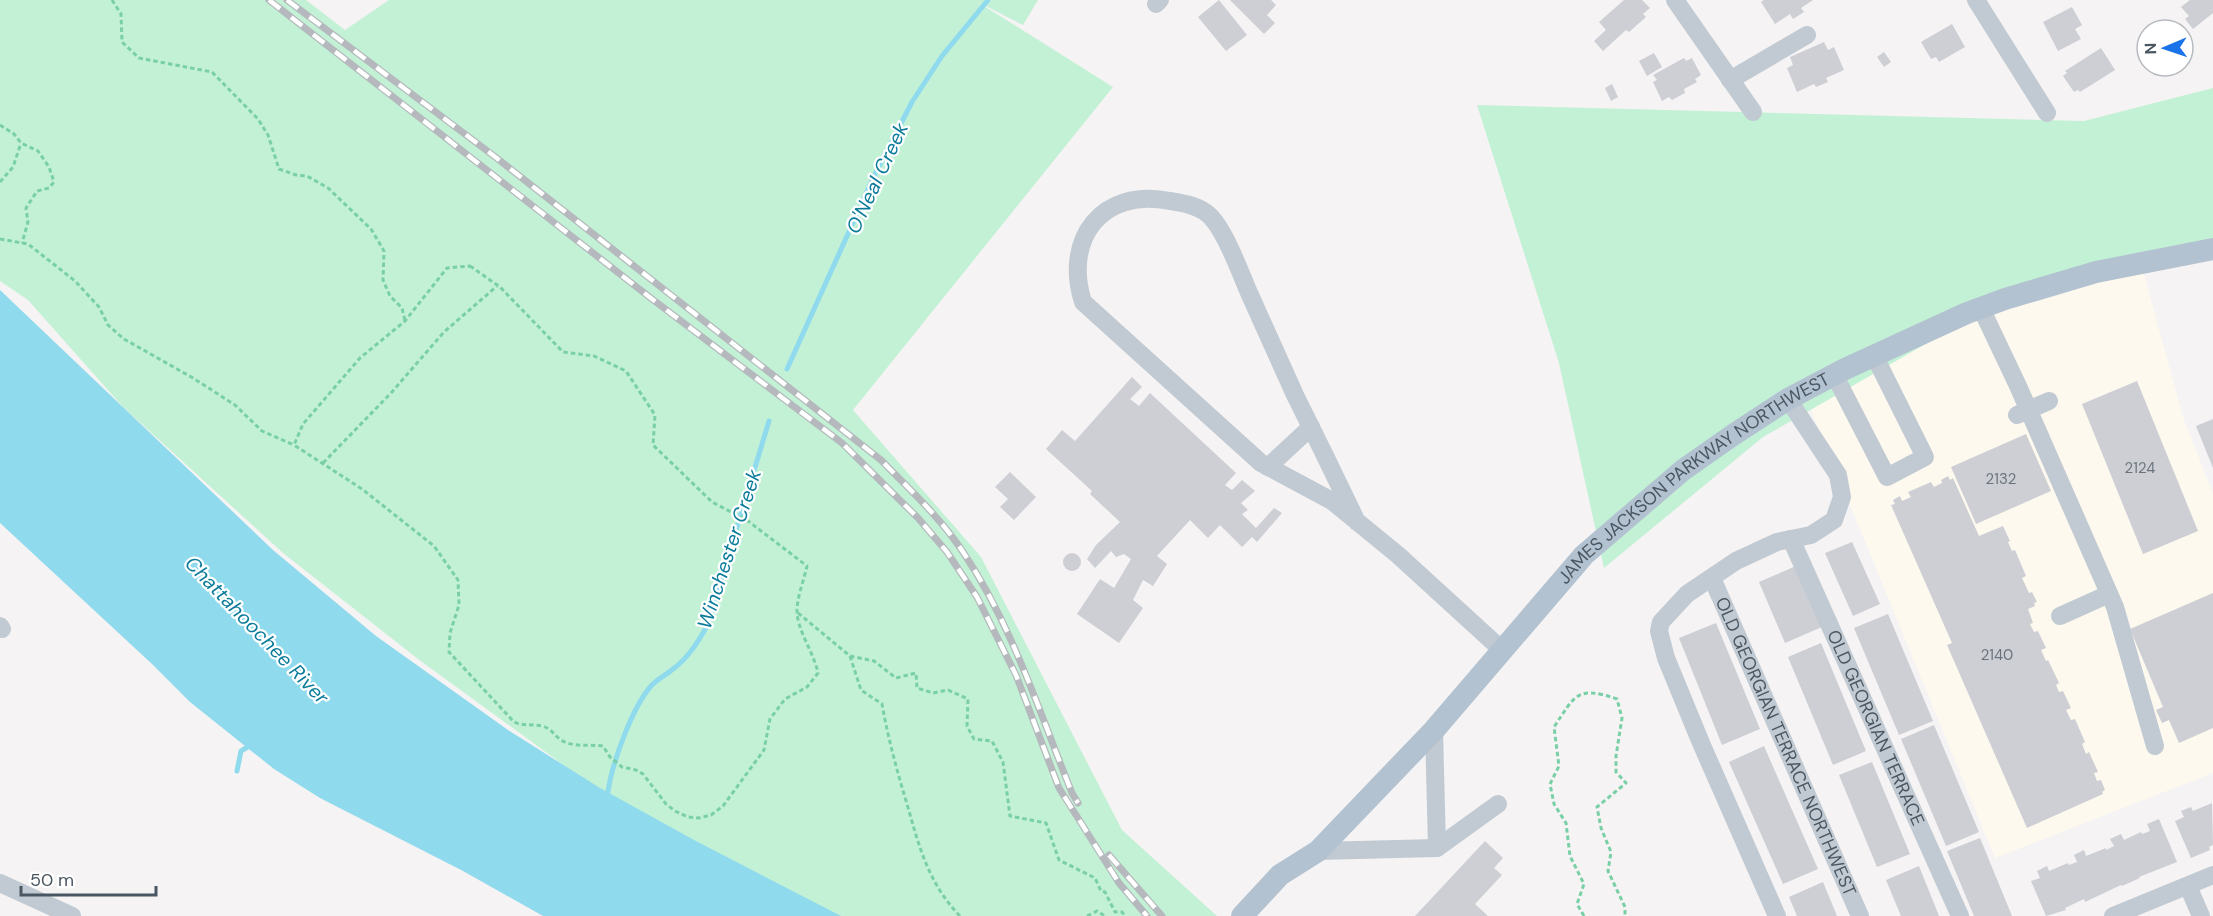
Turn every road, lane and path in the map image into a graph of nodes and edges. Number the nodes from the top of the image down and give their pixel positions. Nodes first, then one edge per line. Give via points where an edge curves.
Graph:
1 (111, 0) edge
2 (1675, 0) edge
3 (1976, 0) edge
4 (1807, 35) dead end
5 (1730, 80) junction
6 (1753, 112) dead end
7 (2047, 113) dead end
8 (0, 125) edge
9 (21, 143) junction
10 (0, 182) edge
11 (0, 239) edge
12 (22, 243) junction
13 (2213, 249) edge
14 (497, 286) junction
15 (1981, 308) junction
16 (405, 321) junction
17 (1874, 355) junction
18 (1834, 374) junction
19 (1788, 399) junction
20 (2049, 400) dead end
21 (2023, 412) junction
22 (1311, 427) junction
23 (294, 445) junction
24 (323, 463) junction
25 (1268, 467) junction
26 (1358, 522) junction
27 (1791, 539) junction
28 (1712, 578) junction
29 (2109, 594) junction
30 (797, 612) junction
31 (2060, 616) dead end
32 (1502, 650) junction
33 (850, 656) junction
34 (1434, 730) junction
35 (2156, 746) dead end
36 (1498, 804) dead end
37 (1437, 848) junction
38 (1318, 851) junction
39 (2213, 875) edge
40 (0, 883) edge
41 (2188, 886) junction
42 (72, 916) edge
43 (960, 916) edge
44 (1087, 916) edge
45 (1106, 916) edge
46 (1125, 916) edge
47 (1242, 916) edge
48 (1584, 916) edge
49 (1625, 916) edge
50 (1777, 916) edge
51 (1860, 916) edge
52 (1960, 916) edge
53 (2113, 916) edge
54 (2201, 916) edge

1 - 16 path via 121,14 122,42 139,58 212,72 258,119 268,135 279,169 307,176 328,188 371,229 384,251 383,280 390,296 402,308
2 - 5 street
3 - 7 street
4 - 5 street
5 - 6 street
8 - 9 path
9 - 10 path via 13,167
9 - 12 path via 38,151 54,182 37,191 26,208 28,222
11 - 12 path
12 - 23 path via 75,281 99,307 108,325 124,339 236,405 262,431
13 - 15 main road, JAMES JACKSON PARKWAY NORTHWEST via 2096,272
14 - 16 path via 470,266 447,268
14 - 24 path via 444,332
14 - 30 path via 563,352 594,356 626,371 655,415 653,445 712,502 748,521 807,566
15 - 17 main road, JAMES JACKSON PARKWAY NORTHWEST
15 - 21 street
16 - 23 path via 360,358 303,424
17 - 18 main road, JAMES JACKSON PARKWAY NORTHWEST
17 - 18 street via 1925,457 1887,477
18 - 19 main road, JAMES JACKSON PARKWAY NORTHWEST
19 - 27 street via 1838,475 1842,497 1834,520 1811,535
19 - 32 main road, JAMES JACKSON PARKWAY NORTHWEST via 1683,470 1631,513 1584,555
20 - 21 street
21 - 29 street
22 - 25 street
22 - 25 street via 1231,251 1210,216 1183,203 1148,198 1124,201 1094,220 1077,268 1083,302
22 - 26 street
23 - 24 path
24 - 30 path via 434,546 458,580 459,605 449,652 514,722 549,729 561,740 577,746 603,746 621,766 643,774 666,804 688,817 711,815 723,806 764,750 770,720 785,699 807,687 818,673
25 - 26 street via 1332,501
26 - 32 street
27 - 28 street via 1736,561
27 - 52 street, OLD GEORGIAN TERRACE
28 - 50 street via 1687,594 1661,622 1659,631 1701,743
28 - 51 street, OLD GEORGIAN TERRACE NORTHWEST
29 - 31 street
29 - 35 street
30 - 33 path
32 - 34 main road, JAMES JACKSON PARKWAY NORTHWEST
33 - 43 path via 861,690 882,704 925,865 944,900
33 - 46 path via 874,661 896,678 916,674 917,688 933,693 948,690 968,699 967,726 974,739 992,741 1004,762 1010,816 1046,823 1059,860 1095,878 1115,912
34 - 37 street
34 - 38 main road, JAMES JACKSON PARKWAY NORTHWEST
36 - 37 street
37 - 38 street
38 - 47 main road, JAMES JACKSON PARKWAY NORTHWEST via 1280,875
39 - 41 street
40 - 42 street
41 - 53 street
41 - 54 street
44 - 45 path via 1096,911
48 - 49 path via 1577,904 1584,884 1570,856 1566,823 1554,804 1550,783 1559,766 1554,727 1574,697 1587,692 1617,699 1622,718 1616,772 1626,783 1597,807 1611,852 1608,871

